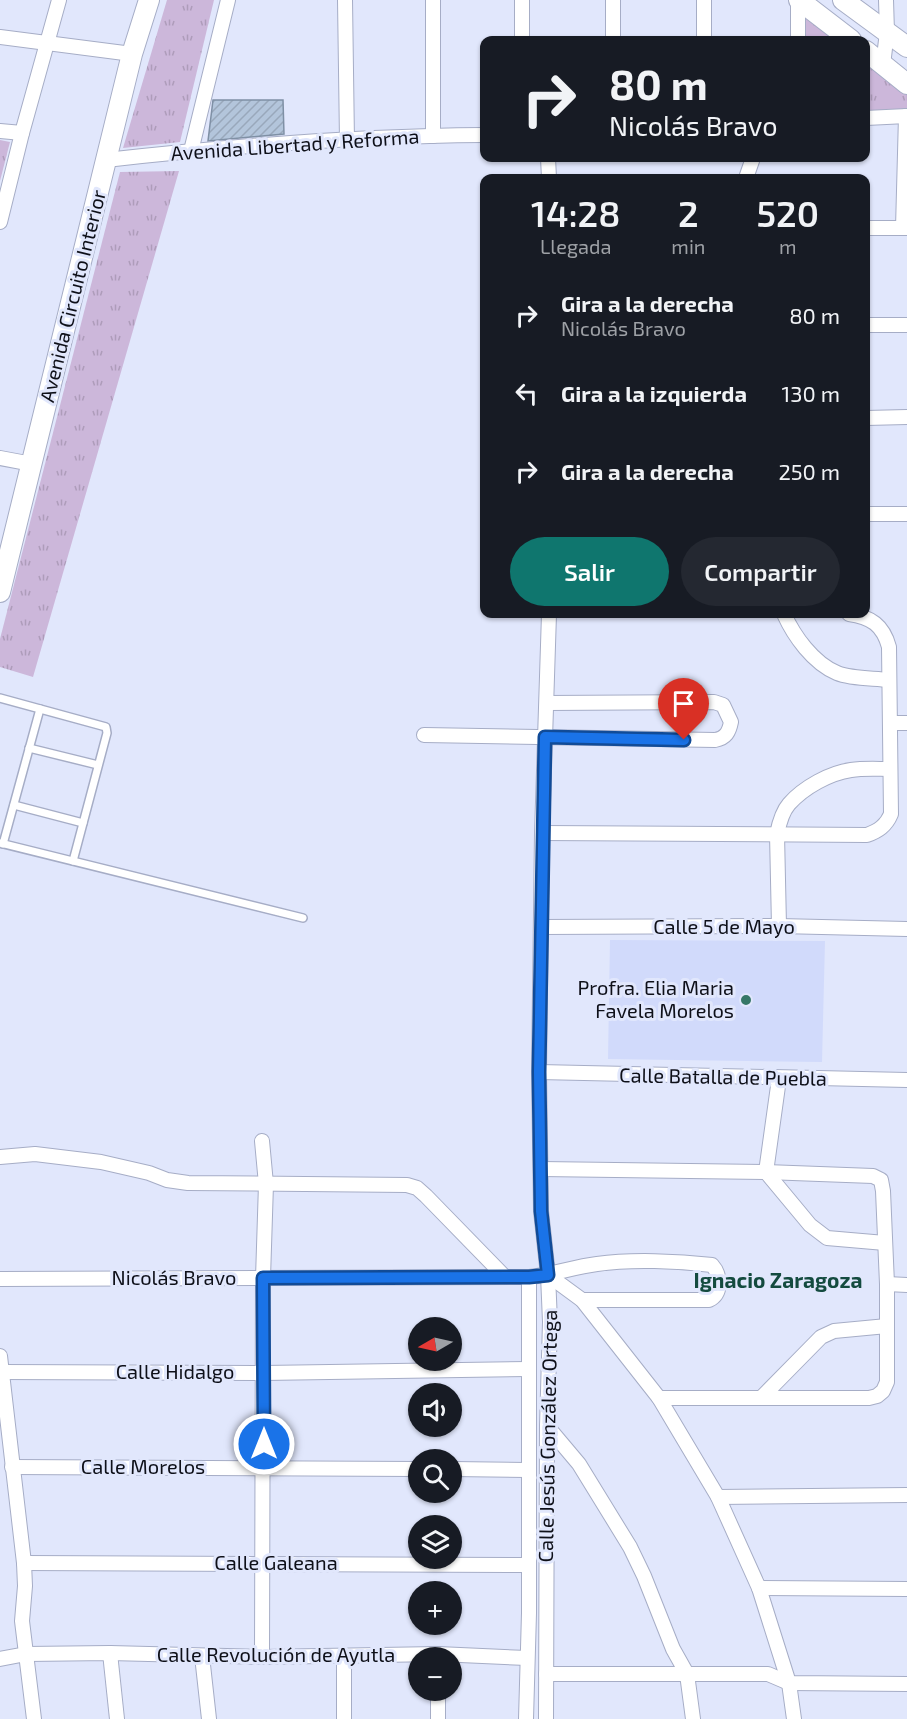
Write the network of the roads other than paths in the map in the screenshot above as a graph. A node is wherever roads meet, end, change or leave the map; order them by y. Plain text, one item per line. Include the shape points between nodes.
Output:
1 (59, 0) edge
2 (148, 0) edge
3 (228, 0) edge
4 (345, 0) edge
5 (433, 0) edge
6 (522, 0) edge
7 (613, 0) edge
8 (704, 0) edge
9 (798, 0) edge
10 (843, 0) edge
11 (886, 0) edge
12 (886, 32) junction
13 (522, 36) edge
14 (613, 36) edge
15 (704, 36) edge
16 (798, 36) edge
17 (846, 36) edge
18 (0, 37) edge
19 (48, 43) junction
20 (907, 47) edge
21 (132, 54) junction
22 (870, 54) edge
23 (883, 65) junction
24 (907, 84) edge
25 (907, 116) edge
26 (870, 118) edge
27 (0, 131) edge
28 (22, 133) junction
29 (480, 135) edge
30 (434, 136) junction
31 (347, 141) junction
32 (191, 151) junction
33 (106, 160) junction
34 (0, 222) edge
35 (870, 228) edge
36 (905, 228) edge
37 (870, 325) edge
38 (907, 325) edge
39 (907, 417) edge
40 (870, 418) edge
41 (0, 459) edge
42 (32, 464) junction
43 (870, 514) edge
44 (907, 514) edge
45 (0, 592) edge
46 (549, 618) edge
47 (786, 618) edge
48 (867, 618) edge
49 (889, 680) junction
50 (0, 698) edge
51 (547, 703) junction
52 (40, 709) junction
53 (890, 723) junction
54 (907, 723) edge
55 (424, 735) dead end
56 (545, 737) junction
57 (29, 748) junction
58 (98, 765) junction
59 (890, 769) junction
60 (14, 805) junction
61 (83, 823) junction
62 (542, 833) junction
63 (777, 834) junction
64 (2, 844) edge
65 (73, 861) junction
66 (303, 918) dead end
67 (541, 927) junction
68 (779, 927) junction
69 (907, 929) edge
70 (539, 1072) junction
71 (779, 1079) junction
72 (907, 1080) edge
73 (262, 1142) dead end
74 (0, 1157) edge
75 (541, 1169) junction
76 (766, 1172) junction
77 (266, 1184) junction
78 (885, 1243) junction
79 (548, 1275) junction
80 (506, 1277) junction
81 (529, 1277) junction
82 (263, 1278) junction
83 (0, 1279) edge
84 (887, 1284) junction
85 (907, 1285) edge
86 (582, 1300) junction
87 (887, 1326) junction
88 (0, 1356) edge
89 (528, 1369) junction
90 (264, 1373) junction
91 (2, 1376) edge
92 (659, 1398) junction
93 (761, 1398) junction
94 (547, 1426) junction
95 (12, 1467) junction
96 (264, 1467) junction
97 (408, 1469) edge
98 (462, 1470) edge
99 (527, 1470) junction
100 (907, 1495) edge
101 (718, 1497) junction
102 (24, 1563) junction
103 (262, 1563) junction
104 (528, 1565) junction
105 (759, 1588) junction
106 (907, 1589) edge
107 (110, 1653) junction
108 (26, 1654) junction
109 (344, 1655) junction
110 (202, 1656) junction
111 (408, 1656) edge
112 (262, 1657) junction
113 (462, 1657) edge
114 (527, 1658) junction
115 (0, 1659) edge
116 (546, 1674) junction
117 (687, 1674) junction
118 (789, 1683) junction
119 (907, 1684) edge
120 (438, 1701) edge
121 (33, 1719) edge
122 (117, 1719) edge
123 (209, 1719) edge
124 (344, 1719) edge
125 (438, 1719) edge
126 (526, 1719) edge
127 (546, 1719) edge
128 (693, 1719) edge
129 (794, 1719) edge

1 - 19 street
2 - 21 main road, Avenida Circuito Interior
3 - 32 street
4 - 31 street
5 - 30 street
6 - 13 street
7 - 14 street
8 - 15 street
9 - 16 street
9 - 17 main road
10 - 12 main road
11 - 12 street
12 - 20 main road
12 - 23 street
18 - 19 street
19 - 21 street
19 - 28 street
21 - 33 main road, Avenida Circuito Interior
22 - 23 main road
23 - 24 main road
25 - 26 street
25 - 36 street
27 - 28 street
28 - 34 street
29 - 30 street, Avenida Libertad y Reforma
30 - 31 street, Avenida Libertad y Reforma
31 - 32 street, Avenida Libertad y Reforma
32 - 33 street, Avenida Libertad y Reforma
33 - 42 main road, Avenida Circuito Interior
35 - 36 street
37 - 38 street
39 - 40 street
41 - 42 street
42 - 45 main road, Avenida Circuito Interior
43 - 44 street
46 - 51 street, Calle Jesús González Ortega
47 - 49 street via 794,633 824,666 839,674
48 - 49 street via 885,634
49 - 53 street
50 - 52 lane
51 - 56 street, Calle Jesús González Ortega
51 - 56 street via 714,702 723,705 731,722 729,732 715,740
52 - 57 lane
52 - 58 lane via 106,727
53 - 54 street
53 - 59 street
55 - 56 street
56 - 62 street, Calle Jesús González Ortega
57 - 58 lane
57 - 60 lane
58 - 61 lane
59 - 63 street via 849,770 828,777 788,804
59 - 63 street via 891,814 886,825 876,831 867,835
60 - 61 lane
60 - 64 lane
61 - 65 lane
62 - 63 street
62 - 67 street, Calle Jesús González Ortega
63 - 68 street
64 - 65 lane
65 - 66 lane
67 - 68 street, Calle 5 de Mayo
67 - 70 street, Calle Jesús González Ortega
68 - 69 street, Calle 5 de Mayo
70 - 71 street, Calle Batalla de Puebla
70 - 75 street, Calle Jesús González Ortega
71 - 72 street, Calle Batalla de Puebla
71 - 76 street
73 - 77 street
74 - 77 street via 35,1154 101,1162 188,1183
75 - 76 street
75 - 79 street, Calle Jesús González Ortega
76 - 78 street via 810,1225 827,1238
76 - 78 street via 873,1176 881,1180
77 - 80 street via 395,1183 417,1188
77 - 82 street
78 - 84 street
79 - 81 street, Nicolás Bravo
79 - 86 street
79 - 86 street, Nicolás Bravo via 579,1266 625,1262 710,1265 716,1269 719,1290 709,1300
79 - 94 street, Calle Jesús González Ortega
80 - 81 street, Nicolás Bravo
80 - 82 street, Nicolás Bravo
81 - 89 street, Calle Jesús González Ortega
82 - 83 street, Nicolás Bravo
82 - 90 street
84 - 85 street
84 - 87 street
86 - 92 street
87 - 93 street via 821,1337
87 - 93 street via 886,1382 877,1396
88 - 91 street
89 - 90 street, Calle Hidalgo
89 - 99 street, Calle Jesús González Ortega
90 - 91 street, Calle Hidalgo
90 - 96 street
91 - 95 street
92 - 93 street
92 - 101 street
94 - 116 street, Calle Jesús González Ortega
94 - 117 street via 579,1464 630,1547
95 - 96 street, Calle Morelos
95 - 102 street
96 - 97 street, Calle Morelos
96 - 103 street
98 - 99 street
99 - 104 street, Calle Jesús González Ortega
100 - 101 street
101 - 105 street
102 - 103 street, Calle Galeana
102 - 108 street via 22,1621
103 - 104 street, Calle Galeana
103 - 112 street
104 - 114 street, Calle Jesús González Ortega
105 - 106 street
105 - 118 street
107 - 108 street, Calle Revolución de Ayutla
107 - 110 street, Calle Revolución de Ayutla
107 - 122 street
108 - 115 street, Calle Revolución de Ayutla
108 - 121 street
109 - 111 street, Calle Revolución de Ayutla
109 - 112 street, Calle Revolución de Ayutla
109 - 124 street
110 - 112 street, Calle Revolución de Ayutla
110 - 123 street
113 - 114 street, Calle Revolución de Ayutla
114 - 126 street, Calle Jesús González Ortega
116 - 117 street
116 - 127 street, Calle Jesús González Ortega
117 - 118 street via 768,1674
117 - 128 street
118 - 119 street
118 - 129 street
120 - 125 street

